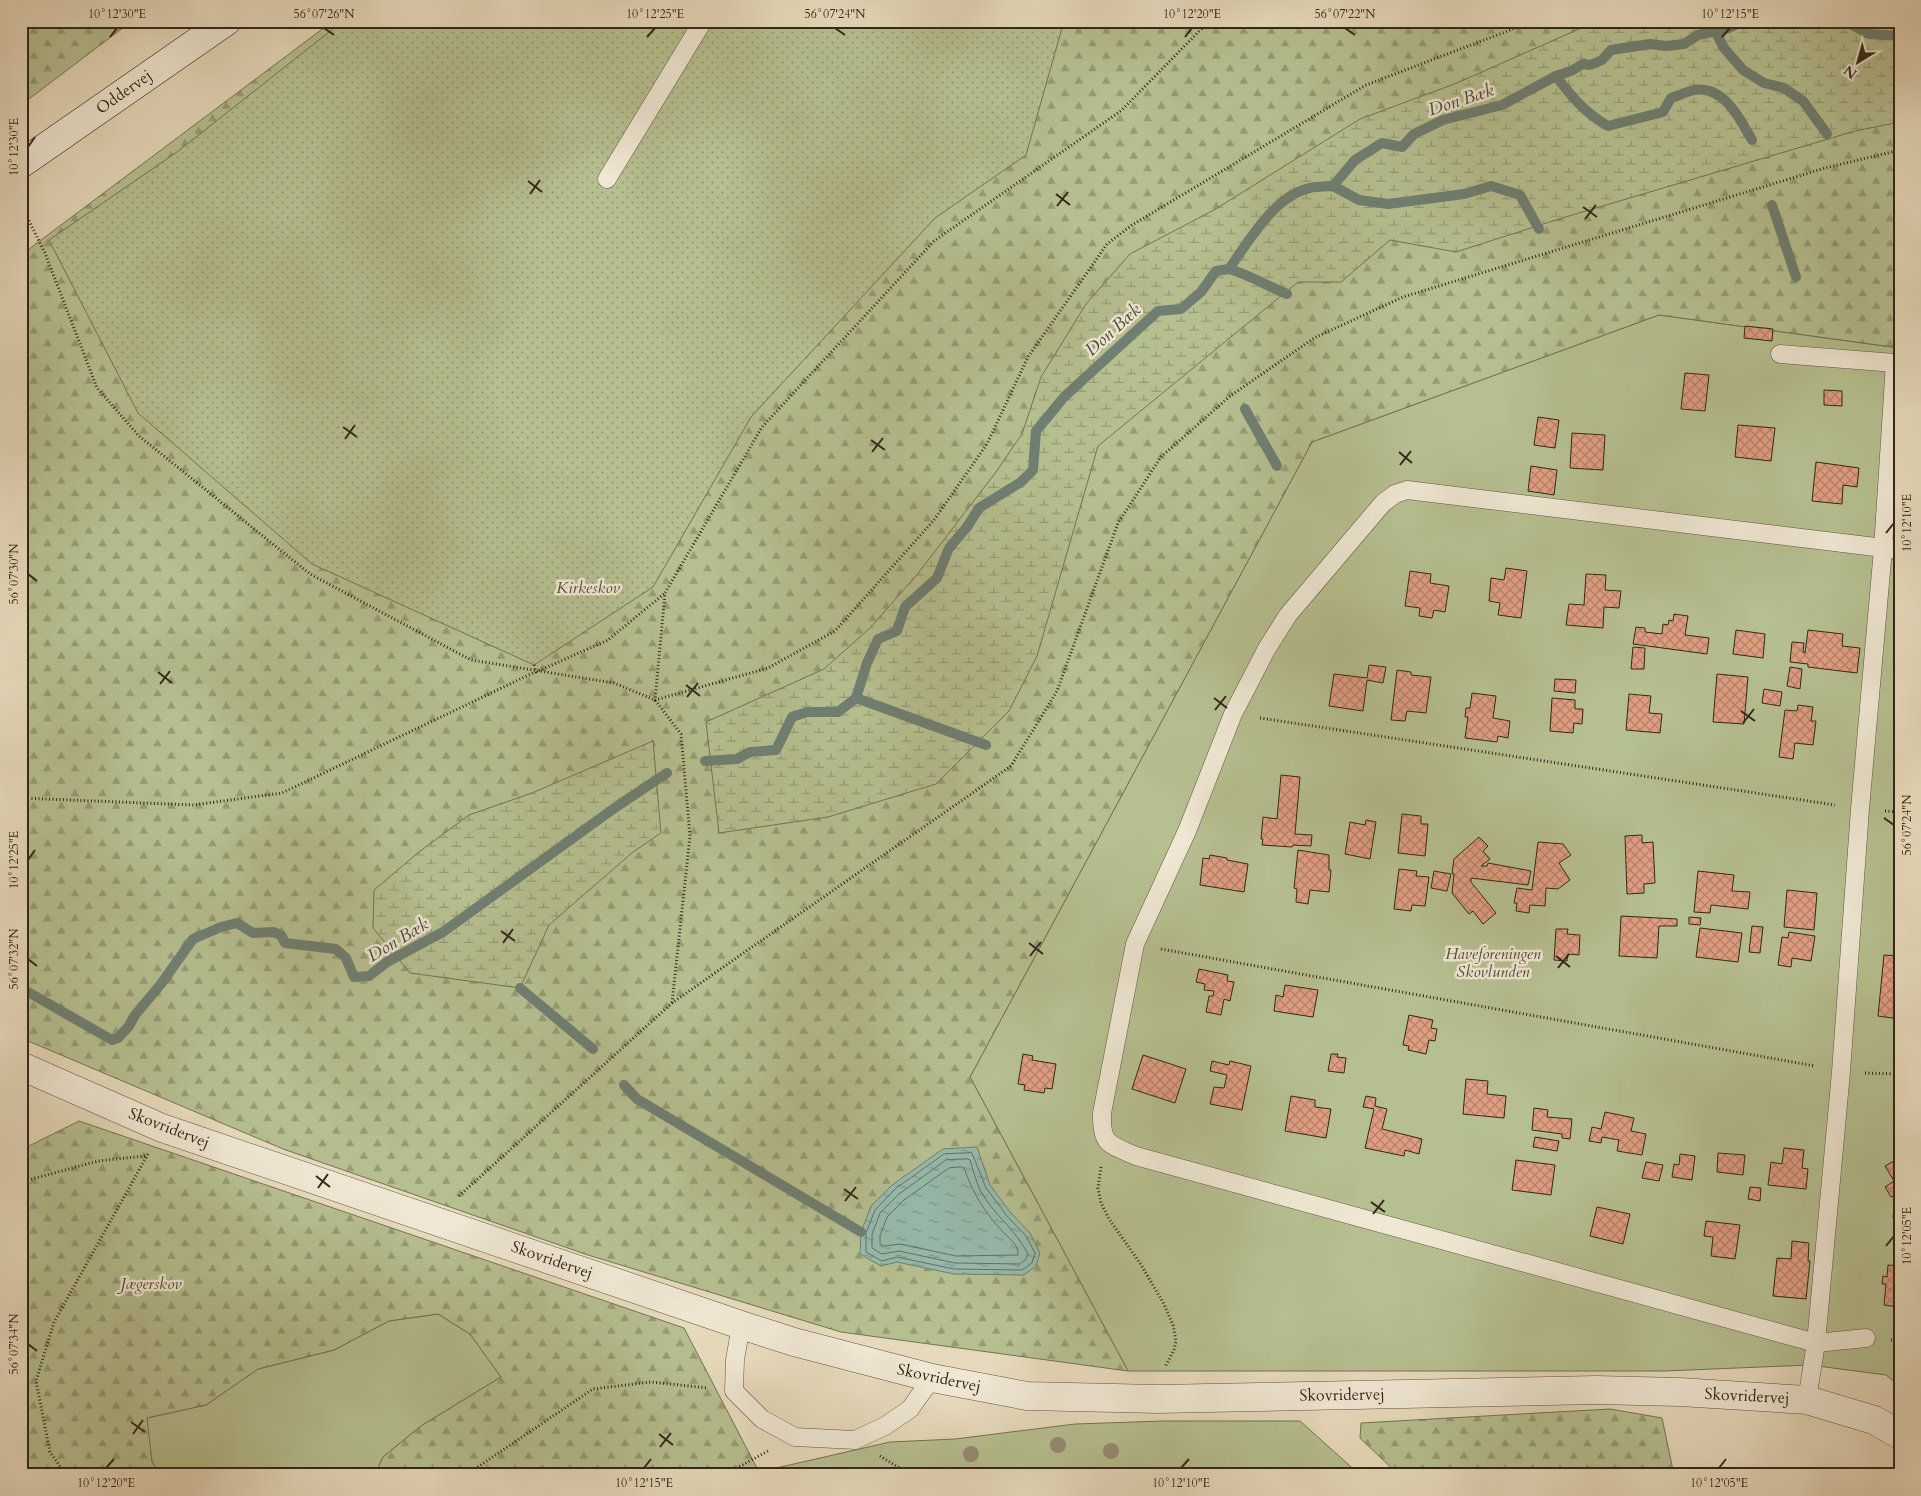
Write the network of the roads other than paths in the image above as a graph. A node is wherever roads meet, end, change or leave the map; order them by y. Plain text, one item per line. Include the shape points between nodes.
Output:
1 (226, 21) edge
2 (703, 21) edge
3 (21, 164) edge
4 (607, 178) dead end
5 (1780, 354) dead end
6 (1897, 361) edge
7 (1891, 549) edge
8 (21, 1066) edge
9 (741, 1325) junction
10 (1866, 1338) dead end
11 (1816, 1343) junction
12 (932, 1378) junction
13 (1807, 1400) junction
14 (1900, 1435) edge

1 - 3 street, Oddervej
2 - 4 lane
5 - 6 lane
6 - 7 lane
7 - 11 lane via 1861,800 1841,1072
7 - 11 lane via 1407,490 1395,494 1383,503 1288,615 1233,714 1187,831 1135,944 1102,1113 1102,1132 1111,1145 1136,1156
8 - 9 street, Skovridervej via 162,1128
9 - 12 street, Skovridervej
9 - 12 lane via 734,1360 734,1391 762,1418 795,1437 856,1440 910,1409
10 - 11 lane
11 - 13 lane
12 - 13 street, Skovridervej via 1027,1396 1158,1399 1596,1390
13 - 14 street, Skovridervej via 1874,1420

